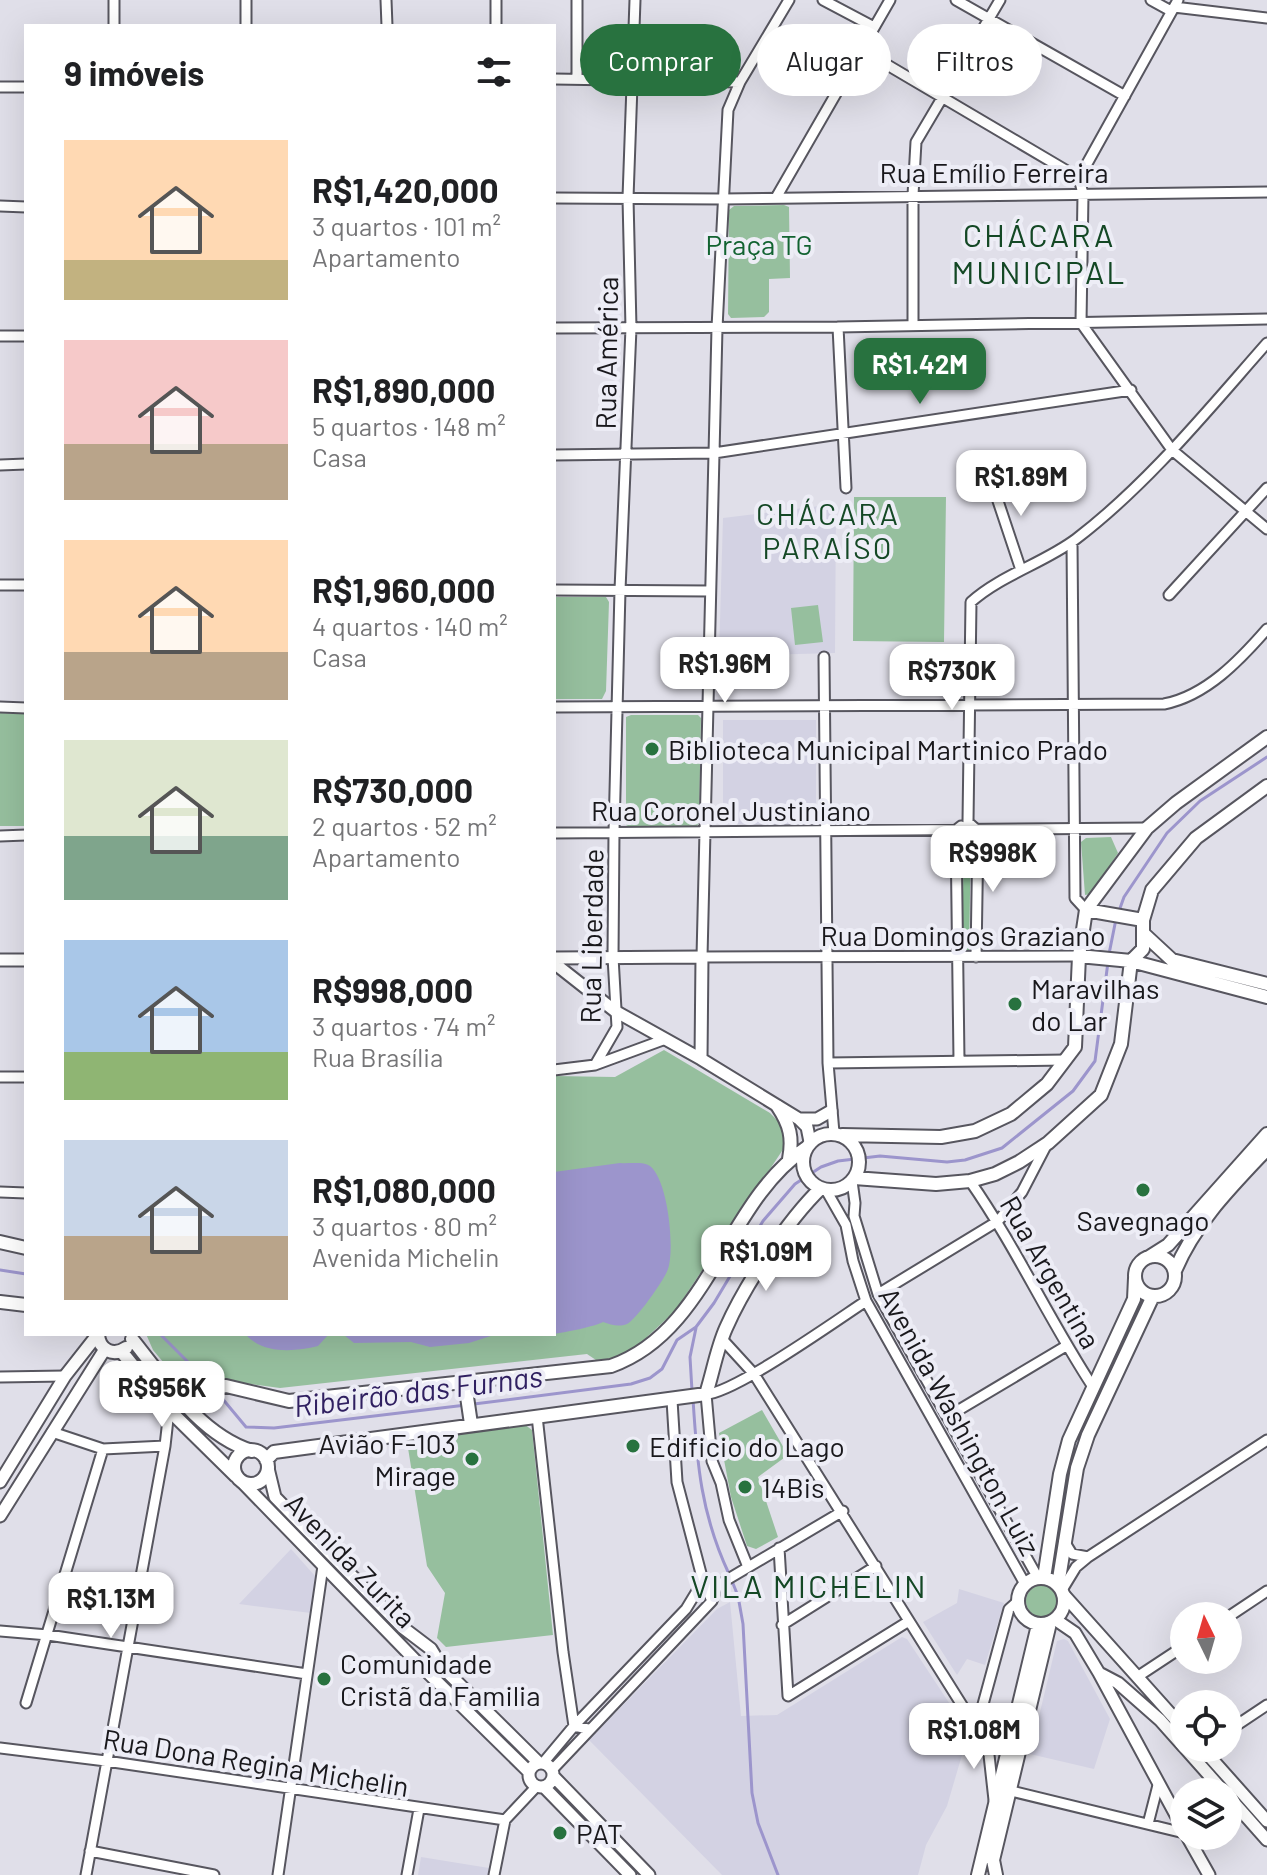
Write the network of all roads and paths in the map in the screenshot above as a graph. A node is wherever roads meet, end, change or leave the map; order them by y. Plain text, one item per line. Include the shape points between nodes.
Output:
1 (114, 0) edge
2 (246, 0) edge
3 (386, 0) edge
4 (496, 0) edge
5 (577, 0) edge
6 (635, 0) edge
7 (789, 0) edge
8 (823, 0) edge
9 (890, 0) edge
10 (956, 0) edge
11 (1000, 0) edge
12 (1151, 0) edge
13 (1174, 6) edge
14 (1267, 18) edge
15 (989, 19) junction
16 (114, 24) edge
17 (246, 24) edge
18 (387, 24) edge
19 (496, 24) edge
20 (634, 24) edge
21 (868, 24) edge
22 (876, 24) edge
23 (891, 67) edge
24 (556, 79) edge
25 (577, 79) joint
26 (741, 80) edge
27 (0, 87) edge
28 (24, 87) edge
29 (631, 96) edge
30 (734, 96) edge
31 (835, 96) edge
32 (1125, 96) junction
33 (942, 98) junction
34 (1079, 178) junction
35 (1267, 192) edge
36 (1083, 194) junction
37 (913, 195) junction
38 (777, 196) junction
39 (556, 198) edge
40 (628, 198) junction
41 (722, 199) junction
42 (0, 206) edge
43 (24, 207) edge
44 (1267, 319) edge
45 (1081, 323) junction
46 (913, 325) junction
47 (838, 327) junction
48 (556, 328) edge
49 (631, 328) junction
50 (717, 328) junction
51 (0, 336) edge
52 (24, 336) edge
53 (1267, 343) edge
54 (1131, 390) junction
55 (843, 434) junction
56 (1172, 450) junction
57 (714, 453) junction
58 (556, 455) edge
59 (626, 456) junction
60 (24, 464) edge
61 (0, 465) edge
62 (990, 477) dead end
63 (846, 488) dead end
64 (1267, 488) edge
65 (1245, 511) junction
66 (1267, 529) edge
67 (1072, 542) junction
68 (1021, 570) junction
69 (0, 585) edge
70 (24, 585) edge
71 (556, 590) edge
72 (620, 590) junction
73 (710, 591) junction
74 (1169, 595) dead end
75 (1267, 629) edge
76 (824, 657) dead end
77 (969, 704) junction
78 (1072, 705) junction
79 (0, 707) edge
80 (556, 707) edge
81 (616, 707) junction
82 (708, 707) junction
83 (825, 707) junction
84 (24, 708) edge
85 (1267, 737) edge
86 (1267, 786) edge
87 (968, 822) junction
88 (1147, 828) junction
89 (956, 830) junction
90 (1073, 830) junction
91 (978, 831) junction
92 (614, 832) junction
93 (826, 832) junction
94 (556, 833) edge
95 (705, 833) junction
96 (24, 835) edge
97 (0, 836) edge
98 (1086, 910) junction
99 (1143, 920) junction
100 (1145, 935) junction
101 (1079, 956) junction
102 (613, 957) junction
103 (702, 957) junction
104 (957, 957) junction
105 (976, 957) junction
106 (826, 958) junction
107 (0, 960) edge
108 (24, 960) edge
109 (556, 961) edge
110 (1131, 961) junction
111 (556, 963) edge
112 (1267, 984) edge
113 (1267, 997) edge
114 (615, 1011) junction
115 (663, 1040) junction
116 (701, 1059) junction
117 (959, 1060) junction
118 (1066, 1060) junction
119 (828, 1063) junction
120 (595, 1065) junction
121 (556, 1070) edge
122 (0, 1077) edge
123 (24, 1077) edge
124 (778, 1107) junction
125 (831, 1111) junction
126 (799, 1119) junction
127 (838, 1134) junction
128 (1267, 1134) edge
129 (1048, 1143) junction
130 (808, 1145) junction
131 (1267, 1149) edge
132 (789, 1159) junction
133 (855, 1176) junction
134 (970, 1181) junction
135 (820, 1187) junction
136 (0, 1192) edge
137 (24, 1193) edge
138 (998, 1221) junction
139 (0, 1242) edge
140 (24, 1248) edge
141 (1149, 1257) junction
142 (1175, 1271) junction
143 (1135, 1278) junction
144 (878, 1294) junction
145 (1153, 1296) junction
146 (866, 1301) junction
147 (0, 1302) edge
148 (24, 1305) edge
149 (96, 1336) edge
150 (99, 1336) edge
151 (132, 1336) edge
152 (722, 1339) junction
153 (1066, 1346) junction
154 (105, 1349) junction
155 (121, 1351) junction
156 (754, 1374) junction
157 (65, 1376) junction
158 (0, 1377) edge
159 (87, 1378) junction
160 (1093, 1387) junction
161 (466, 1389) junction
162 (706, 1394) junction
163 (181, 1399) junction
164 (672, 1400) junction
165 (169, 1410) junction
166 (537, 1416) junction
167 (947, 1417) junction
168 (471, 1420) junction
169 (52, 1432) junction
170 (1267, 1440) edge
171 (165, 1446) junction
172 (103, 1449) junction
173 (252, 1451) junction
174 (269, 1460) junction
175 (239, 1479) junction
176 (0, 1482) edge
177 (843, 1511) junction
178 (0, 1516) edge
179 (1063, 1540) junction
180 (779, 1548) junction
181 (1088, 1557) junction
182 (323, 1566) junction
183 (876, 1566) junction
184 (748, 1567) junction
185 (1041, 1578) junction
186 (703, 1581) junction
187 (1025, 1584) junction
188 (718, 1585) junction
189 (1061, 1590) junction
190 (1267, 1591) edge
191 (712, 1601) junction
192 (1018, 1601) junction
193 (1242, 1608) edge
194 (909, 1621) junction
195 (1048, 1622) junction
196 (782, 1625) junction
197 (0, 1631) edge
198 (48, 1635) junction
199 (127, 1648) junction
200 (431, 1649) junction
201 (1170, 1655) edge
202 (416, 1661) junction
203 (1128, 1668) junction
204 (307, 1674) junction
205 (1109, 1677) junction
206 (1137, 1677) junction
207 (26, 1703) dead end
208 (1267, 1705) edge
209 (1170, 1714) edge
210 (1242, 1722) edge
211 (574, 1726) junction
212 (588, 1729) junction
213 (976, 1730) junction
214 (1170, 1732) edge
215 (0, 1748) edge
216 (106, 1761) junction
217 (1197, 1762) edge
218 (1215, 1762) edge
219 (547, 1768) junction
220 (529, 1772) junction
221 (1211, 1778) edge
222 (1158, 1785) junction
223 (540, 1787) junction
224 (291, 1788) junction
225 (1011, 1791) junction
226 (994, 1806) junction
227 (1170, 1806) edge
228 (419, 1809) junction
229 (1242, 1812) edge
230 (1266, 1819) edge
231 (505, 1820) junction
232 (1148, 1824) junction
233 (1170, 1829) edge
234 (1267, 1840) edge
235 (1195, 1850) edge
236 (90, 1851) junction
237 (495, 1874) edge
238 (86, 1875) edge
239 (214, 1875) edge
240 (278, 1875) edge
241 (407, 1875) edge
242 (630, 1875) edge
243 (649, 1875) edge
244 (978, 1875) edge
245 (996, 1875) edge
246 (1209, 1875) edge

1 - 16 street
2 - 17 street
3 - 18 street
4 - 19 street
5 - 25 street
6 - 20 street, Rua América
7 - 26 street
8 - 21 street
9 - 22 street
10 - 15 street
11 - 15 street
12 - 13 street
13 - 14 street
13 - 32 street
15 - 32 street
15 - 33 street
23 - 33 street
24 - 25 street
27 - 28 street
29 - 40 street, Rua América
30 - 41 street via 728,110
31 - 38 street
32 - 34 street
33 - 34 street
33 - 37 street via 916,142
34 - 36 street
35 - 36 street, Rua Emílio Ferreira
36 - 37 street, Rua Emílio Ferreira
36 - 45 street
37 - 38 street, Rua Emílio Ferreira
37 - 46 street
38 - 41 street, Rua Emílio Ferreira
39 - 40 street, Rua Emílio Ferreira
40 - 41 street, Rua Emílio Ferreira
40 - 49 street, Rua América
41 - 50 street
42 - 43 street
44 - 45 street
45 - 46 street
45 - 54 street
46 - 47 street
47 - 50 street
47 - 55 street
48 - 49 street
49 - 50 street
49 - 59 street, Rua América
50 - 57 street
51 - 52 street
53 - 56 street
54 - 55 street
54 - 56 street
55 - 57 street
55 - 63 street
56 - 65 street
56 - 67 street
57 - 59 street
57 - 73 street
58 - 59 street
59 - 72 street, Rua América
60 - 61 street
62 - 68 street
64 - 65 street
65 - 66 street
65 - 74 street
67 - 68 street
67 - 78 street
68 - 77 street via 971,602
69 - 70 street
71 - 72 street
72 - 73 street
72 - 81 street, Rua América
73 - 82 street
75 - 78 street via 1222,675 1175,702
76 - 83 street
77 - 78 street
77 - 83 street
77 - 87 street
78 - 90 street
79 - 84 street
80 - 81 street
81 - 82 street
81 - 92 street, Rua Liberdade
82 - 83 street
82 - 95 street
83 - 93 street
85 - 88 main road
86 - 99 main road via 1196,838 1152,890
87 - 89 street
87 - 91 street
88 - 90 street, Rua Coronel Justiniano
88 - 98 main road
89 - 91 street, Rua Coronel Justiniano
89 - 93 street, Rua Coronel Justiniano
89 - 104 street
90 - 91 street, Rua Coronel Justiniano
90 - 98 street via 1075,898
91 - 105 street
92 - 94 street, Rua Coronel Justiniano
92 - 95 street, Rua Coronel Justiniano
92 - 102 street, Rua Liberdade
93 - 95 street, Rua Coronel Justiniano
93 - 106 street
95 - 103 street
96 - 97 street
98 - 99 main road, Rua Domingos Graziano
98 - 101 main road
99 - 100 main road
100 - 110 main road via 1143,949
100 - 112 main road, Rua Domingos Graziano via 1172,960
101 - 105 street, Rua Domingos Graziano
101 - 110 main road, Rua Domingos Graziano
101 - 118 main road via 1075,1047
102 - 103 street
102 - 109 street
102 - 114 street, Rua Liberdade
103 - 106 street, Rua Domingos Graziano
103 - 116 street
104 - 105 street, Rua Domingos Graziano
104 - 106 street, Rua Domingos Graziano
104 - 117 street
106 - 119 street
107 - 108 street
110 - 113 main road, Rua Domingos Graziano
110 - 129 main road via 1121,1044 1107,1083 1101,1095
111 - 114 street
114 - 115 street
114 - 120 street, Rua Liberdade via 617,1027
115 - 116 street
115 - 120 street
116 - 124 street
117 - 118 street
117 - 119 street
118 - 127 main road via 1011,1114 975,1131 941,1137
119 - 125 street
120 - 121 street
122 - 123 street
124 - 126 street
124 - 132 main road via 792,1134
125 - 126 street via 817,1119
125 - 127 street
126 - 130 street via 807,1127
127 - 130 main road via 819,1136
127 - 133 main road via 858,1153
128 - 141 main road via 1168,1245
129 - 134 main road via 1007,1168
129 - 138 street via 1022,1192
130 - 132 main road
130 - 135 main road via 803,1167
131 - 142 main road via 1184,1247
132 - 161 main road via 689,1304 647,1350 611,1366
133 - 134 main road via 936,1184
133 - 135 main road via 836,1190
133 - 144 street, Avenida Washington Luiz via 854,1216
134 - 138 street, Rua Argentina
135 - 146 street, Avenida Washington Luiz via 846,1225
135 - 152 main road via 738,1301
136 - 137 street
138 - 144 street
138 - 153 street, Rua Argentina
139 - 140 main road
141 - 142 main road via 1168,1260
141 - 143 main road
142 - 145 main road via 1170,1289
143 - 145 main road via 1141,1290
143 - 160 main road via 1134,1299
144 - 167 street, Avenida Washington Luiz
145 - 179 main road via 1088,1435
146 - 156 street
146 - 187 street, Avenida Washington Luiz
147 - 148 main road
149 - 157 street
150 - 154 main road
151 - 155 main road
151 - 163 main road
152 - 156 street
152 - 162 main road
153 - 160 street, Rua Argentina
153 - 167 street
154 - 155 main road
154 - 159 street
155 - 165 main road
156 - 162 street
156 - 177 street
157 - 158 street
157 - 159 street
157 - 176 street
159 - 169 street
160 - 185 main road via 1069,1440
161 - 163 main road via 289,1401 226,1386
161 - 168 main road
162 - 164 main road
162 - 184 street via 712,1461
163 - 173 main road via 226,1441
164 - 166 main road
164 - 186 street via 677,1482
165 - 171 street
165 - 175 main road
166 - 168 main road
166 - 211 street
167 - 185 street, Avenida Washington Luiz
168 - 174 main road
169 - 172 street
169 - 178 street
170 - 181 street
171 - 172 street
171 - 199 street
172 - 198 street
173 - 174 main road
173 - 175 main road via 235,1461
174 - 175 main road via 259,1482
174 - 200 street, Avenida Zurita via 275,1497 402,1627
175 - 182 street, Avenida Zurita
177 - 180 street
177 - 183 street
179 - 181 street via 1072,1554
179 - 189 main road
180 - 184 street
180 - 196 street
181 - 189 street
182 - 202 street, Avenida Zurita
182 - 204 street
183 - 194 street
183 - 196 street
184 - 188 street
185 - 187 main road
185 - 189 main road
186 - 188 street
186 - 191 street
186 - 211 street via 686,1609
187 - 192 main road
188 - 191 street
189 - 195 main road via 1064,1608
189 - 203 street
190 - 193 street
191 - 212 street
192 - 195 main road via 1021,1614
192 - 213 street via 1009,1609
194 - 196 street via 788,1696
194 - 213 street
195 - 205 street via 1075,1633
195 - 225 main road
195 - 226 main road
197 - 198 street
198 - 199 street
198 - 207 street
199 - 204 street
199 - 216 street
200 - 202 street
200 - 219 street, Avenida Zurita via 442,1667
201 - 206 street
202 - 220 street, Avenida Zurita
203 - 205 street
203 - 206 street
204 - 224 street
205 - 206 street
205 - 214 street
205 - 222 street
206 - 209 street
208 - 210 street
211 - 212 street
211 - 219 street
212 - 219 street
213 - 226 street via 989,1755
215 - 216 street, Rua Dona Regina Michelin
216 - 224 street, Rua Dona Regina Michelin
216 - 236 street
217 - 221 street
218 - 230 street
219 - 220 street via 532,1766
219 - 223 street via 550,1784
219 - 243 street, Avenida Zurita
220 - 223 street via 530,1782
222 - 227 street
222 - 232 street
223 - 231 street
223 - 242 street
224 - 228 street, Rua Dona Regina Michelin
224 - 240 street
225 - 232 street
225 - 245 main road via 993,1860
226 - 244 main road
228 - 231 street, Rua Dona Regina Michelin
228 - 241 street
229 - 234 street
231 - 237 street
232 - 233 street
235 - 246 street
236 - 238 street
236 - 239 street

